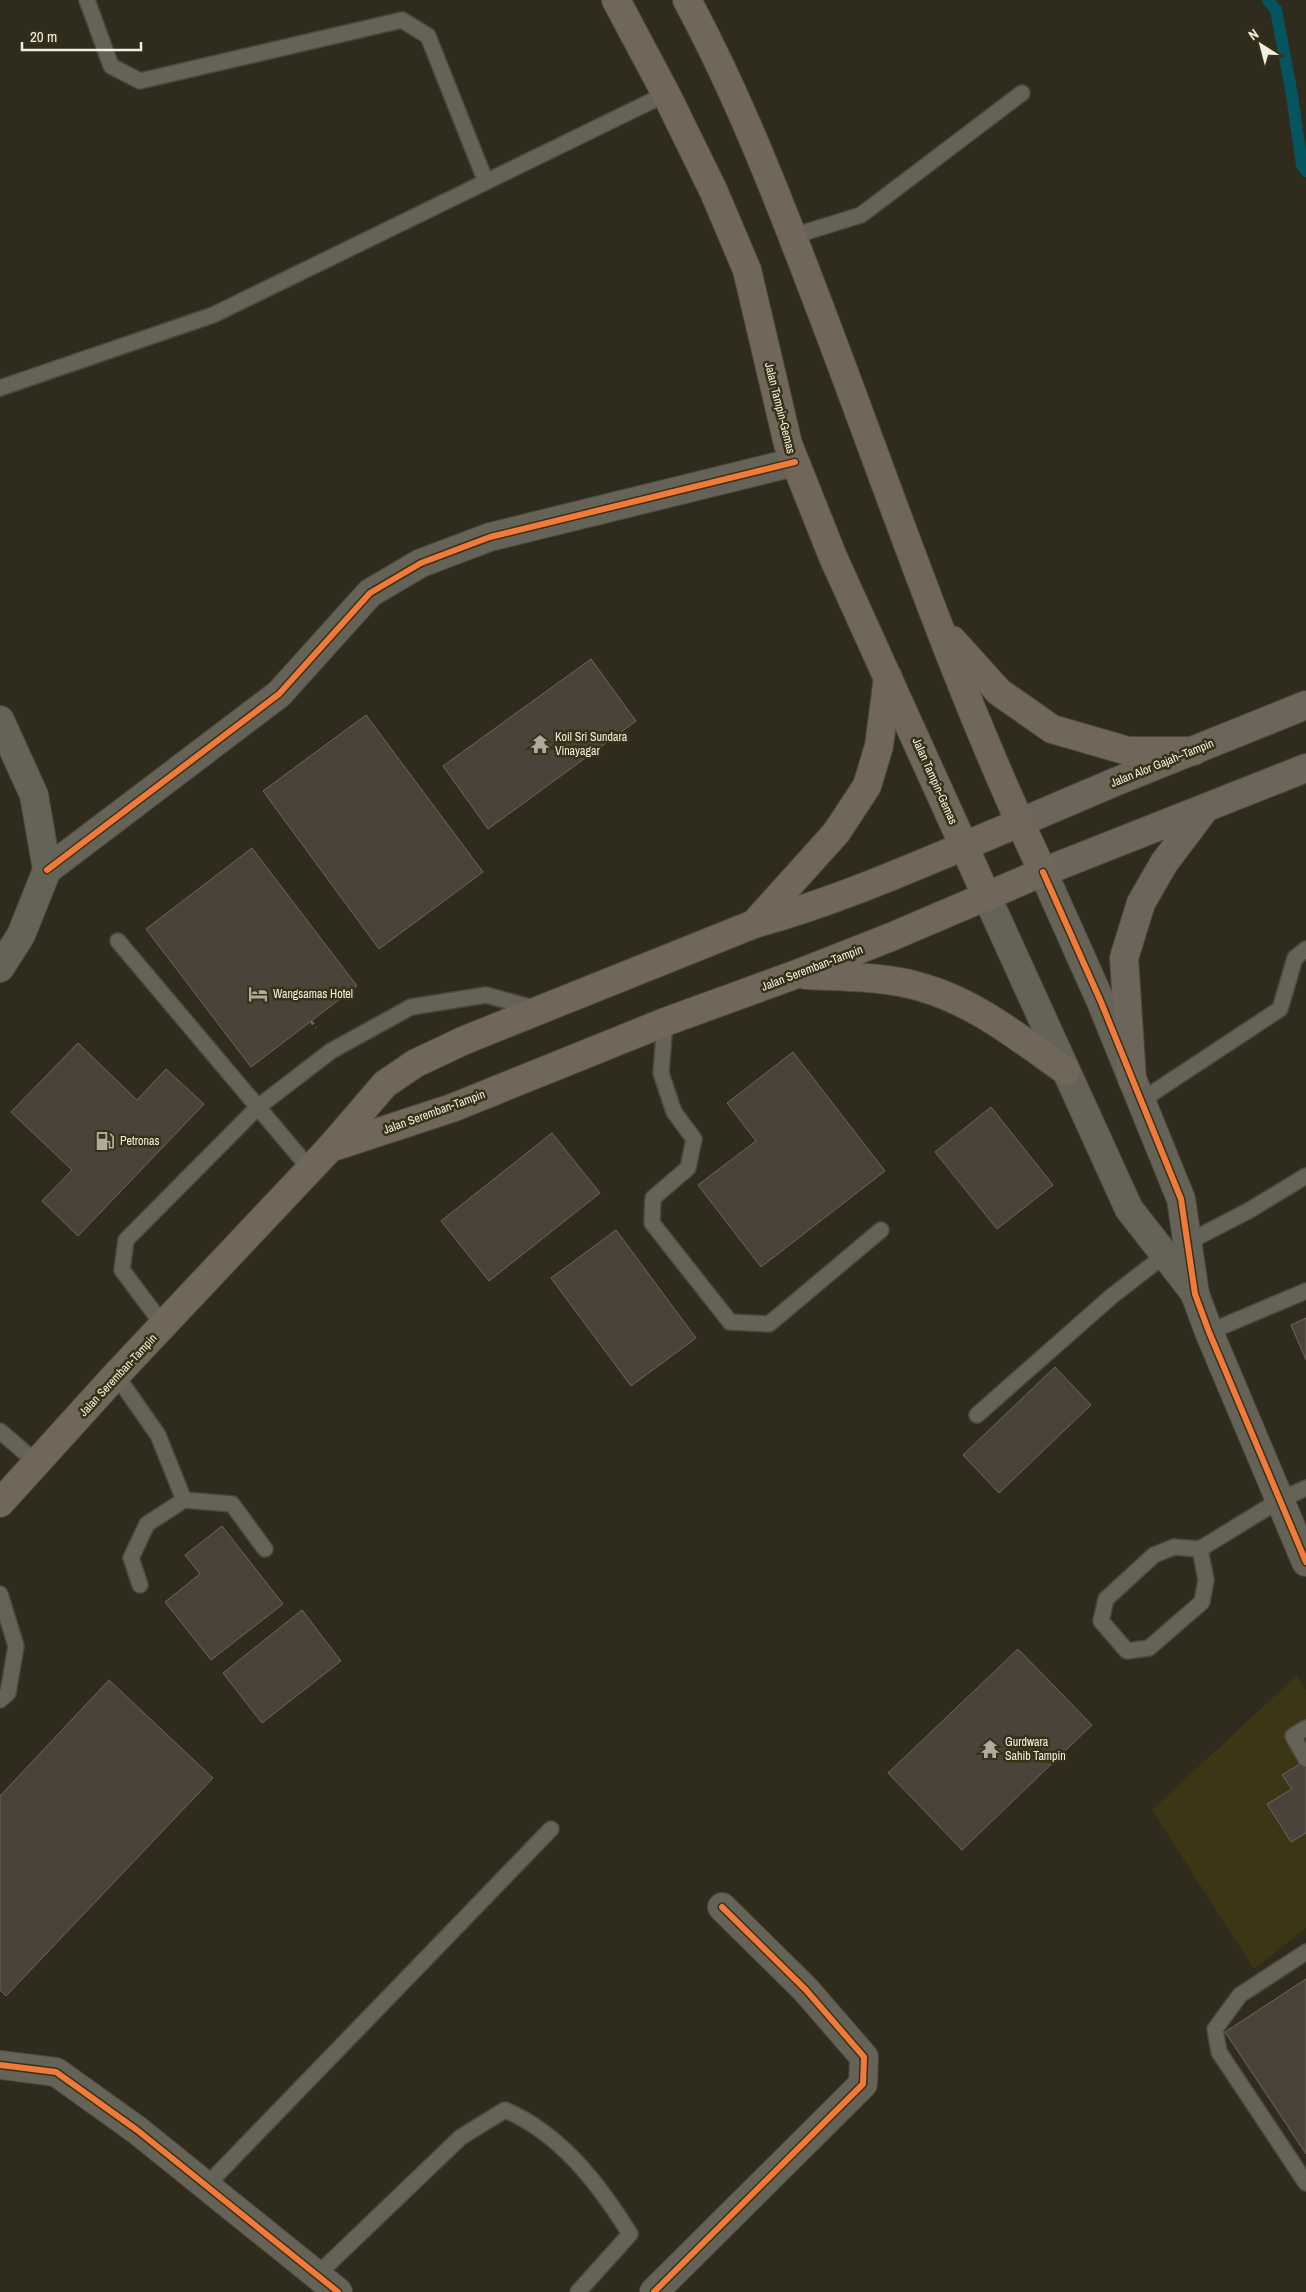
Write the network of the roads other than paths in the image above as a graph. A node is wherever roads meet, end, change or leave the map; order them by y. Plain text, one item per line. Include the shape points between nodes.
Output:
1 (87, 0) edge
2 (616, 0) edge
3 (687, 0) edge
4 (1022, 93) dead end
5 (666, 94) junction
6 (486, 182) junction
7 (793, 236) junction
8 (0, 388) edge
9 (795, 462) junction
10 (941, 628) junction
11 (888, 677) junction
12 (1306, 704) edge
13 (0, 720) edge
14 (1194, 750) junction
15 (1305, 770) edge
16 (1204, 810) junction
17 (1020, 823) junction
18 (963, 846) junction
19 (47, 870) junction
20 (1043, 872) junction
21 (987, 897) junction
22 (754, 924) junction
23 (118, 941) dead end
24 (1306, 949) edge
25 (0, 968) edge
26 (796, 974) junction
27 (537, 1009) junction
28 (665, 1022) junction
29 (1066, 1071) junction
30 (1137, 1089) junction
31 (258, 1107) junction
32 (330, 1148) junction
33 (310, 1169) junction
34 (1306, 1176) edge
35 (881, 1230) dead end
36 (1176, 1249) junction
37 (1306, 1291) edge
38 (164, 1326) junction
39 (1209, 1332) junction
40 (116, 1375) junction
41 (977, 1415) dead end
42 (0, 1430) edge
43 (37, 1463) junction
44 (1306, 1488) edge
45 (184, 1500) junction
46 (1280, 1500) junction
47 (0, 1503) edge
48 (265, 1549) dead end
49 (1200, 1549) junction
50 (1306, 1562) edge
51 (140, 1585) dead end
52 (0, 1594) edge
53 (0, 1700) edge
54 (1306, 1728) edge
55 (1306, 1759) edge
56 (551, 1829) dead end
57 (722, 1907) dead end
58 (1306, 1952) edge
59 (0, 2064) edge
60 (1306, 2183) edge
61 (206, 2186) junction
62 (317, 2275) junction
63 (338, 2292) edge
64 (578, 2292) edge
65 (654, 2292) edge

1 - 6 lane via 111,66 140,81 402,20 428,36
2 - 5 highway, Jalan Tampin-Gemas
3 - 7 highway via 715,51
4 - 7 lane via 861,215
5 - 6 lane
5 - 9 highway, Jalan Tampin-Gemas via 714,192 747,270
6 - 8 lane via 213,315
7 - 10 highway
9 - 11 highway, Jalan Tampin-Gemas via 833,557
9 - 19 street via 490,537 421,563 370,593 279,694
10 - 14 highway via 999,692 1052,729 1128,751
10 - 17 highway
11 - 18 highway, Jalan Tampin-Gemas
11 - 22 highway via 879,746 867,786 836,833
12 - 14 main road, Jalan Alor Gajah–Tampin
13 - 19 street via 34,796
14 - 17 main road, Jalan Alor Gajah–Tampin
15 - 16 main road
16 - 20 main road
16 - 30 main road via 1164,863 1141,903 1124,958
17 - 18 highway
17 - 20 highway
18 - 21 highway, Jalan Tampin-Gemas
18 - 22 highway via 799,911
19 - 25 street via 21,934
20 - 21 highway, Jalan Seremban-Tampin
20 - 30 street
21 - 26 highway, Jalan Seremban-Tampin
21 - 29 street
22 - 27 highway
23 - 31 lane
24 - 30 lane via 1295,958 1280,1009
26 - 28 highway, Jalan Seremban-Tampin
26 - 29 highway via 876,978 924,988 968,1007
27 - 31 lane via 486,995 411,1006 331,1051
27 - 32 highway via 465,1040 385,1084
28 - 32 highway, Jalan Seremban-Tampin via 452,1108
28 - 35 lane via 662,1073 674,1112 694,1139 688,1168 653,1198 652,1223 730,1322 769,1324
29 - 36 street via 1129,1209
30 - 36 street via 1181,1199
31 - 33 lane
31 - 38 lane via 126,1240 122,1270
32 - 33 highway, Jalan Seremban-Tampin
33 - 38 highway, Jalan Seremban-Tampin
34 - 36 lane
36 - 39 street
36 - 41 lane via 1112,1296
37 - 39 lane
38 - 40 highway, Jalan Seremban-Tampin
39 - 46 street
40 - 43 highway, Jalan Seremban-Tampin
40 - 45 lane via 158,1435
42 - 43 lane
43 - 47 highway, Jalan Seremban-Tampin
44 - 46 lane
45 - 48 lane via 232,1504
45 - 51 lane via 147,1524 132,1558
46 - 49 lane
46 - 50 street
49 - 49 lane via 1206,1580 1202,1602 1149,1648 1127,1651 1102,1622 1106,1599 1154,1555 1174,1547
52 - 53 lane via 16,1646 8,1693
54 - 55 lane via 1293,1736
56 - 61 lane
57 - 65 street via 806,1990 864,2057 863,2084
58 - 60 lane via 1240,1995 1215,2029 1219,2052
59 - 61 street via 56,2072 138,2130
61 - 62 street
62 - 63 street
62 - 64 lane via 461,2137 505,2110 525,2118 565,2149 611,2204 630,2234

